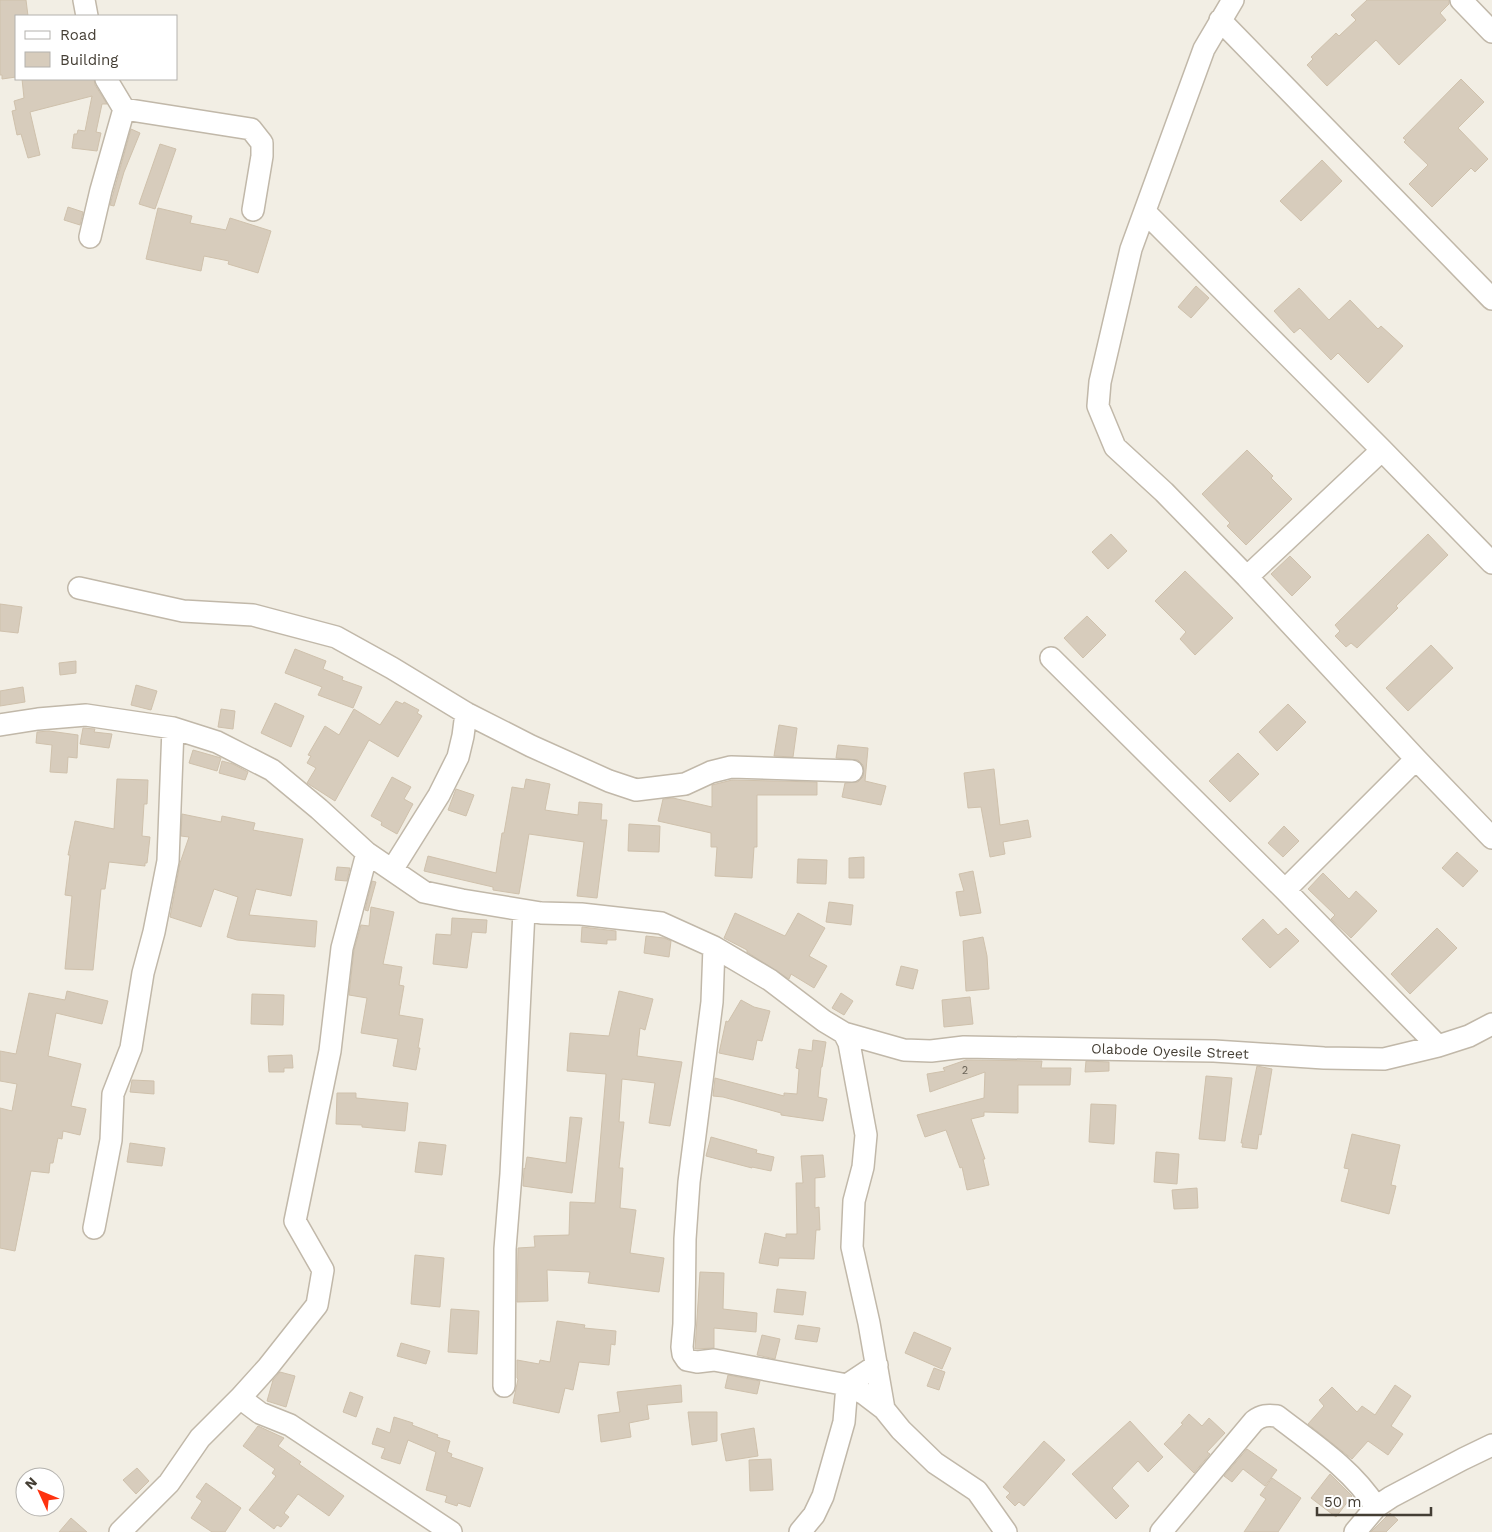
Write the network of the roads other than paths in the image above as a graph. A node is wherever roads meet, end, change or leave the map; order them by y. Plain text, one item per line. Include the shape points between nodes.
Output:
1 (84, 0) edge
2 (1233, 0) edge
3 (1460, 0) edge
4 (87, 15) edge
5 (1220, 20) junction
6 (1489, 23) edge
7 (107, 80) edge
8 (124, 109) junction
9 (253, 210) dead end
10 (1146, 213) junction
11 (90, 237) dead end
12 (1492, 299) edge
13 (1382, 450) junction
14 (1492, 563) edge
15 (1247, 577) junction
16 (79, 588) dead end
17 (1051, 658) dead end
18 (466, 713) junction
19 (0, 725) edge
20 (173, 728) junction
21 (1416, 759) junction
22 (852, 771) dead end
23 (1492, 838) edge
24 (367, 853) junction
25 (392, 870) junction
26 (1284, 890) junction
27 (524, 911) junction
28 (714, 947) junction
29 (1492, 1024) edge
30 (844, 1033) junction
31 (1438, 1046) junction
32 (94, 1228) dead end
33 (877, 1365) junction
34 (847, 1385) junction
35 (504, 1386) dead end
36 (240, 1398) junction
37 (884, 1409) junction
38 (1492, 1445) edge
39 (1376, 1507) junction
40 (120, 1532) edge
41 (451, 1532) edge
42 (800, 1532) edge
43 (1006, 1532) edge
44 (1161, 1532) edge
45 (1355, 1532) edge

1 - 4 street
2 - 5 street
3 - 6 street
5 - 10 street via 1204,48
5 - 12 street
7 - 8 street
8 - 9 street via 251,129 262,143
8 - 11 street
10 - 13 street
10 - 15 street via 1131,249 1100,382 1098,406 1115,447
13 - 14 street
13 - 15 street
15 - 21 street
16 - 18 street via 184,611 253,615 336,637
17 - 26 street
18 - 22 street via 531,746 636,790 685,784 711,772 731,768
18 - 25 street via 458,757
19 - 20 street, Olabode Oyesile Street via 86,715
20 - 24 street, Olabode Oyesile Street via 217,742 272,770
20 - 32 street via 168,860 143,973 131,1048 113,1094 111,1140
21 - 23 street
21 - 26 street
24 - 25 street, Olabode Oyesile Street
24 - 36 street via 342,948 330,1051 294,1221 323,1270 317,1305
25 - 27 street, Olabode Oyesile Street via 424,892
26 - 31 street
27 - 28 street, Olabode Oyesile Street via 661,923
27 - 35 street via 506,1249
28 - 30 street, Olabode Oyesile Street via 770,980
28 - 34 street via 712,1002 689,1182 683,1354 687,1360 697,1362 714,1360
29 - 31 street, Olabode Oyesile Street via 1470,1036
30 - 31 street, Olabode Oyesile Street via 904,1050 922,1051 964,1047 1214,1051 1384,1059
30 - 33 street via 850,1043 866,1135 863,1166 854,1201 852,1247
33 - 34 street
33 - 37 street
34 - 37 street
34 - 42 street via 844,1422 823,1496 814,1515
36 - 40 street via 200,1438 169,1483
36 - 41 street via 260,1414 290,1425
37 - 43 street via 935,1463 977,1492
38 - 39 street
39 - 44 street via 1366,1492 1324,1452 1276,1416 1268,1415 1254,1421
39 - 45 street

